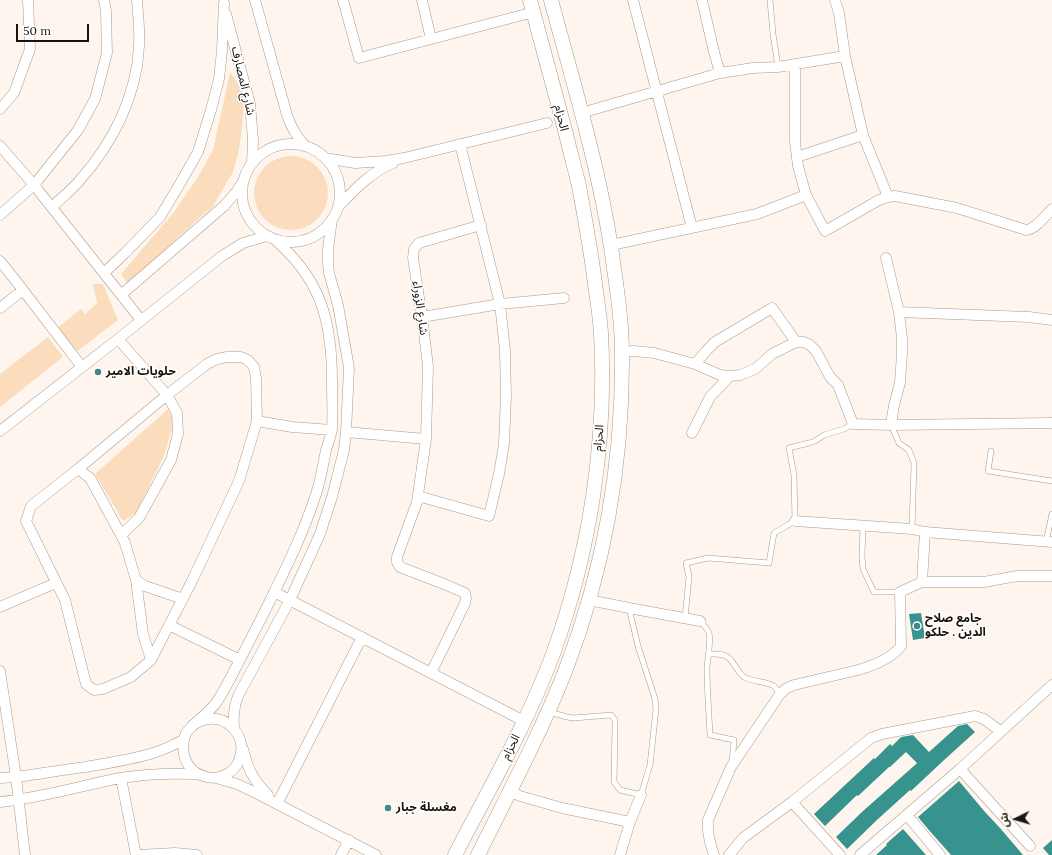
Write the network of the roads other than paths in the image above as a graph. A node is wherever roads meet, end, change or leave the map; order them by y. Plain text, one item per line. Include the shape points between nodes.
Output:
1 (28, 0) edge
2 (104, 0) edge
3 (137, 0) edge
4 (255, 0) edge
5 (343, 0) edge
6 (422, 0) edge
7 (551, 0) edge
8 (632, 0) edge
9 (702, 0) edge
10 (770, 0) edge
11 (835, 0) edge
12 (223, 1) edge
13 (532, 6) edge
14 (431, 39) junction
15 (845, 56) junction
16 (795, 64) junction
17 (778, 67) junction
18 (720, 73) junction
19 (657, 91) junction
20 (0, 109) edge
21 (581, 113) junction
22 (547, 123) dead end
23 (863, 135) junction
24 (460, 144) junction
25 (0, 146) edge
26 (304, 146) junction
27 (797, 157) junction
28 (325, 158) junction
29 (404, 158) junction
30 (252, 164) junction
31 (245, 177) junction
32 (34, 185) junction
33 (806, 195) junction
34 (888, 197) junction
35 (52, 207) junction
36 (338, 207) junction
37 (1052, 209) edge
38 (0, 215) edge
39 (332, 219) junction
40 (480, 225) junction
41 (692, 228) junction
42 (270, 237) junction
43 (611, 245) junction
44 (886, 258) dead end
45 (0, 261) edge
46 (104, 273) junction
47 (23, 290) junction
48 (122, 294) junction
49 (564, 298) dead end
50 (500, 304) junction
51 (0, 308) edge
52 (899, 312) junction
53 (422, 317) junction
54 (141, 320) junction
55 (1052, 320) edge
56 (118, 339) junction
57 (796, 342) junction
58 (622, 352) junction
59 (695, 364) junction
60 (82, 367) junction
61 (730, 376) junction
62 (167, 395) junction
63 (257, 421) junction
64 (1052, 422) edge
65 (853, 424) junction
66 (891, 425) junction
67 (332, 430) junction
68 (0, 431) edge
69 (346, 432) junction
70 (692, 433) dead end
71 (426, 439) junction
72 (991, 451) dead end
73 (78, 469) junction
74 (1052, 481) edge
75 (418, 496) junction
76 (1052, 514) edge
77 (795, 520) junction
78 (863, 526) junction
79 (912, 529) junction
80 (925, 532) junction
81 (121, 535) junction
82 (1049, 542) edge
83 (1052, 576) edge
84 (136, 580) junction
85 (922, 582) junction
86 (56, 583) junction
87 (274, 592) junction
88 (900, 592) junction
89 (183, 599) junction
90 (290, 600) junction
91 (589, 600) junction
92 (0, 607) edge
93 (629, 608) junction
94 (685, 618) junction
95 (700, 621) joint
96 (168, 625) junction
97 (362, 637) junction
98 (708, 654) junction
99 (151, 660) junction
100 (240, 660) junction
101 (0, 671) edge
102 (431, 672) junction
103 (1052, 685) edge
104 (780, 694) junction
105 (548, 712) junction
106 (524, 721) junction
107 (192, 726) junction
108 (234, 728) junction
109 (1000, 731) junction
110 (184, 739) junction
111 (241, 744) junction
112 (731, 767) junction
113 (960, 769) junction
114 (197, 774) junction
115 (16, 777) junction
116 (0, 778) edge
117 (121, 778) junction
118 (216, 778) junction
119 (510, 791) junction
120 (641, 795) junction
121 (19, 800) junction
122 (0, 802) edge
123 (792, 802) junction
124 (277, 804) junction
125 (907, 815) junction
126 (630, 822) junction
127 (349, 840) junction
128 (1030, 846) dead end
129 (175, 854) edge
130 (25, 855) edge
131 (137, 855) edge
132 (197, 855) edge
133 (341, 855) edge
134 (376, 855) edge
135 (455, 855) edge
136 (478, 855) edge
137 (620, 855) edge
138 (714, 855) edge
139 (729, 855) edge
140 (840, 855) edge
141 (860, 855) edge
142 (940, 855) edge

1 - 20 street via 30,49 14,93
2 - 32 street via 106,53 95,99 78,130
3 - 35 street via 139,46 133,85 126,106 107,144 94,162 80,180
4 - 26 street via 287,115
5 - 14 street via 359,58
6 - 14 street
7 - 21 main road
8 - 19 street
9 - 18 street
10 - 17 lane
11 - 15 street
12 - 30 street, شارع المصارف via 250,104
12 - 46 street via 220,79 198,152 160,217
13 - 14 street
13 - 106 main road, الحزام via 585,220 600,332 602,374 594,491 581,558 560,634
15 - 16 street
15 - 23 street
16 - 17 street
16 - 27 street
17 - 18 street
18 - 19 street
19 - 21 street
19 - 41 street
21 - 43 main road
22 - 24 street
23 - 27 street
23 - 34 street
24 - 29 street
24 - 40 street
25 - 32 street
26 - 28 street
26 - 30 street via 290,144 275,147 262,154
27 - 33 street
28 - 29 street via 356,163
28 - 36 street via 338,178
29 - 36 street via 362,182
30 - 31 street
31 - 42 street via 243,199 247,214 255,226
31 - 48 street via 224,206
32 - 35 street
32 - 38 street
33 - 34 street via 826,231
33 - 41 street via 757,214
34 - 37 street via 895,196 957,208 1026,230 1035,226
35 - 46 street
36 - 39 street
39 - 42 street via 323,230 303,241 288,242
39 - 69 street via 328,263 348,368
40 - 50 street
40 - 53 street, شارع الزوراء via 419,243 414,249 413,258
41 - 43 street
42 - 54 street via 243,243 222,256
42 - 67 street via 292,256 308,276 325,315 332,359
43 - 58 main road
44 - 52 street
45 - 47 street
46 - 48 street
47 - 51 street
47 - 60 street
48 - 54 street
49 - 50 street
50 - 53 street
50 - 75 street via 506,368 506,404 502,460 489,516
52 - 55 street
52 - 66 street via 902,353 900,383
53 - 71 street, شارع الزوراء via 428,366
54 - 56 street
56 - 60 street
56 - 62 street
57 - 59 street via 772,308 715,342
57 - 61 street via 772,354 755,369
57 - 65 street via 804,342 816,351 830,377 838,385
58 - 59 street via 654,353
58 - 91 main road via 616,464 608,523
59 - 61 street via 720,375
60 - 68 street
61 - 70 street via 710,397
62 - 63 street via 207,364 217,359 241,357 254,367
62 - 73 street
62 - 81 street via 176,413 178,434 170,460 139,518
63 - 67 street
63 - 89 street via 239,481
64 - 66 street
65 - 66 street
65 - 77 lane via 809,443 789,448 794,475
66 - 79 lane via 899,443 909,450 914,463
67 - 87 street via 323,470 303,531
69 - 71 street
69 - 90 street via 332,497 320,534
71 - 75 street, شارع الزوراء
72 - 74 lane via 988,471
73 - 81 street via 90,478
73 - 86 street via 31,506 26,521
75 - 102 street, شارع الزوراء via 397,562 400,567 465,594 466,598 466,603
76 - 82 lane
77 - 78 street
77 - 94 lane via 774,533 769,563 708,558 686,564 689,577
78 - 79 street
78 - 88 lane via 863,569 874,592
79 - 80 street
80 - 82 street
80 - 85 street
81 - 84 street
83 - 85 street via 1017,576 984,582
84 - 89 street via 145,586
84 - 99 street via 143,634
85 - 88 street
86 - 92 street
86 - 99 street via 65,600 86,684 94,690 103,689 131,677
87 - 90 street
87 - 100 street
88 - 104 street via 901,646 897,651 868,667 787,688
89 - 96 street
90 - 97 street
90 - 108 street via 235,703
91 - 93 street
91 - 105 main road via 566,669
93 - 94 street
93 - 120 lane via 656,709 650,765
94 - 95 street
95 - 98 lane via 709,633
96 - 99 street
96 - 100 street
97 - 102 street
97 - 124 street
98 - 104 lane via 726,655 739,673 774,687
98 - 112 lane via 710,735 734,740
100 - 107 street via 216,703
101 - 115 street
102 - 106 street
103 - 109 street
104 - 112 street
105 - 119 main road
105 - 120 lane via 574,718 611,715 615,720 614,782 620,790
106 - 135 main road, الحزام
107 - 108 street via 200,721 218,719
107 - 110 street
108 - 111 street
109 - 113 street
109 - 123 street via 984,718 975,716 882,734 865,742
110 - 114 street via 183,751 186,762
110 - 115 street via 154,753 116,762
111 - 118 street via 239,761 225,775
111 - 124 street via 253,777
112 - 138 street via 708,820 707,829
113 - 125 street
113 - 128 street
114 - 117 street
114 - 118 street via 206,778
115 - 116 street
115 - 121 street
117 - 121 street
117 - 131 street
118 - 124 street via 247,788
119 - 126 street via 562,808
119 - 136 main road
120 - 126 street
121 - 122 street
121 - 130 street
123 - 139 street via 743,838
123 - 140 street
124 - 127 street
125 - 141 street
125 - 142 street
126 - 137 street
127 - 133 street
127 - 134 street
129 - 131 street
129 - 132 street

